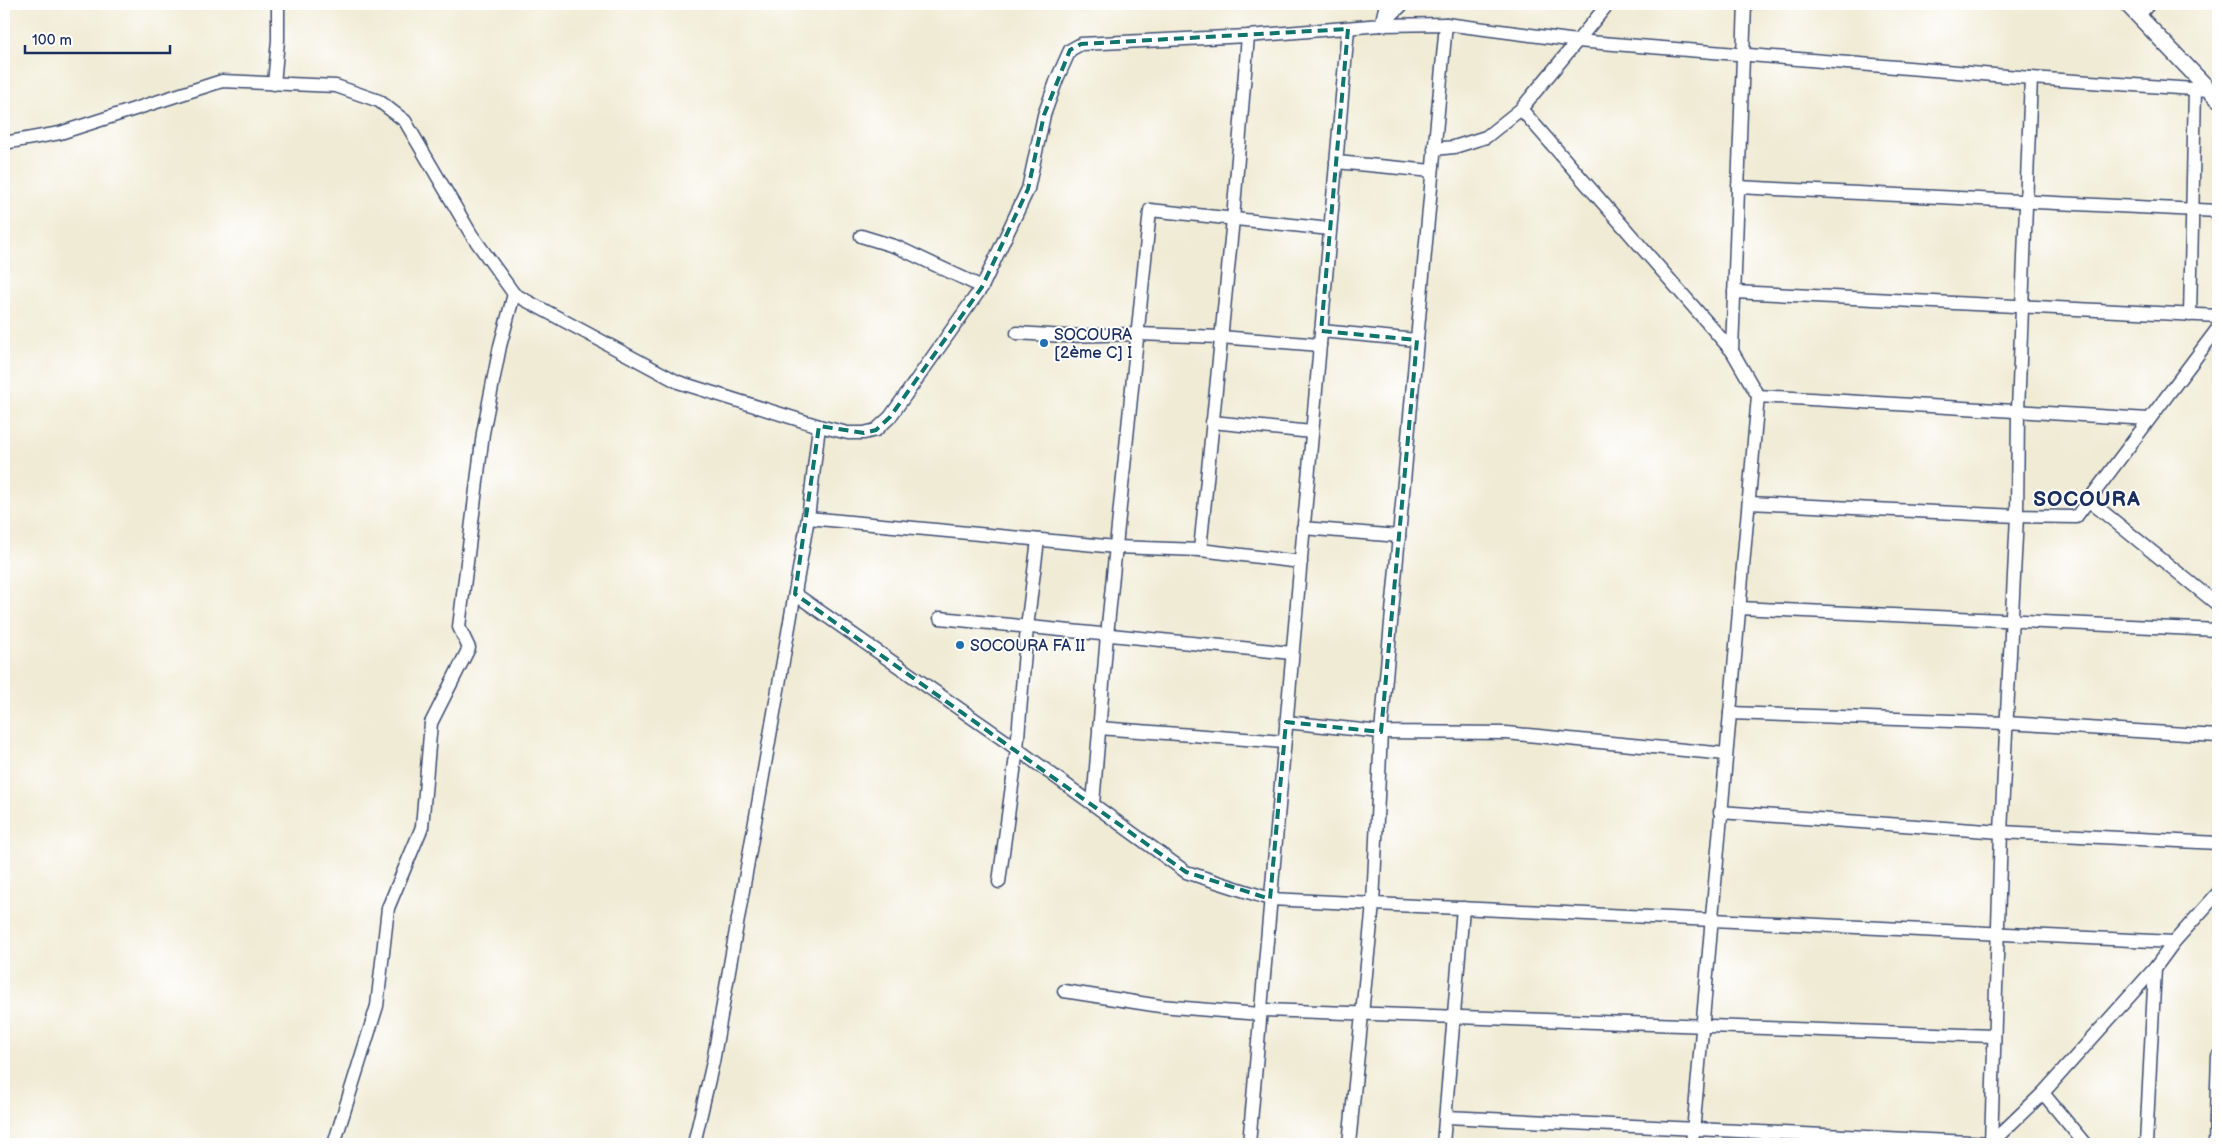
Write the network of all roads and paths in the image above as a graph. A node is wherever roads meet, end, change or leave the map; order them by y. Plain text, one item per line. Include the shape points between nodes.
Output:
1 (278, 4) edge
2 (1386, 4) edge
3 (1402, 4) edge
4 (1608, 4) edge
5 (1744, 4) edge
6 (2127, 4) edge
7 (2144, 9) edge
8 (1446, 24) junction
9 (1381, 25) junction
10 (1348, 29) junction
11 (1248, 36) junction
12 (1577, 41) junction
13 (1742, 54) junction
14 (2031, 78) junction
15 (274, 84) junction
16 (2207, 93) edge
17 (1521, 109) junction
18 (4, 143) edge
19 (1434, 150) junction
20 (1336, 162) junction
21 (1432, 170) junction
22 (1738, 187) junction
23 (2026, 201) junction
24 (2192, 210) junction
25 (2218, 211) edge
26 (1233, 219) junction
27 (1330, 229) junction
28 (861, 236) dead end
29 (982, 287) junction
30 (1734, 292) junction
31 (514, 294) junction
32 (2022, 306) junction
33 (2190, 314) junction
34 (2218, 316) edge
35 (2218, 328) edge
36 (1321, 331) junction
37 (1017, 333) dead end
38 (1138, 334) junction
39 (1220, 337) junction
40 (1417, 340) junction
41 (1320, 345) junction
42 (1732, 351) junction
43 (1758, 396) junction
44 (2018, 411) junction
45 (2149, 419) junction
46 (1212, 422) junction
47 (819, 426) junction
48 (1312, 432) junction
49 (2087, 499) junction
50 (1749, 503) junction
51 (2017, 516) junction
52 (808, 518) junction
53 (1303, 528) junction
54 (1399, 536) junction
55 (1038, 540) junction
56 (1116, 547) junction
57 (1200, 550) junction
58 (1300, 562) junction
59 (795, 594) junction
60 (2218, 604) edge
61 (1739, 608) junction
62 (940, 618) dead end
63 (2012, 621) junction
64 (1027, 627) junction
65 (2218, 630) edge
66 (1106, 635) junction
67 (1292, 653) junction
68 (1730, 713) junction
69 (1286, 722) junction
70 (2006, 723) junction
71 (1099, 728) junction
72 (1381, 732) junction
73 (2218, 736) edge
74 (1284, 742) junction
75 (1017, 749) junction
76 (1726, 754) junction
77 (1093, 804) junction
78 (1720, 812) junction
79 (2001, 832) junction
80 (2218, 843) edge
81 (999, 882) dead end
82 (2218, 893) edge
83 (1270, 899) junction
84 (1373, 904) junction
85 (1462, 908) junction
86 (1712, 920) junction
87 (1997, 934) junction
88 (2174, 942) junction
89 (2155, 968) junction
90 (1064, 990) dead end
91 (1261, 1012) junction
92 (1363, 1015) junction
93 (1453, 1017) junction
94 (1703, 1026) junction
95 (1993, 1036) junction
96 (2218, 1056) edge
97 (2043, 1092) junction
98 (1446, 1117) junction
99 (1693, 1129) junction
100 (334, 1144) edge
101 (694, 1144) edge
102 (1249, 1144) edge
103 (1349, 1144) edge
104 (1443, 1144) edge
105 (1692, 1144) edge
106 (1991, 1144) edge
107 (2085, 1144) edge
108 (2146, 1144) edge
109 (2214, 1144) edge

1 - 15 street
2 - 9 street
3 - 9 street
4 - 12 street
5 - 13 street
6 - 7 main road
7 - 16 main road
8 - 9 street
8 - 12 street
8 - 19 street
9 - 10 street
10 - 11 street
10 - 20 street
11 - 26 street
11 - 29 street via 1081,44 1070,50 1044,115 1028,190
12 - 13 street
12 - 17 street
13 - 14 street
13 - 22 street
14 - 16 street
14 - 23 street
15 - 18 street via 222,82 60,133
15 - 31 street via 336,86 379,102 405,121 471,234
16 - 24 street
17 - 19 street via 1486,137
17 - 42 street
19 - 21 street
20 - 21 street
20 - 27 street
21 - 40 street
22 - 23 street
22 - 30 street
23 - 24 street
23 - 32 street
24 - 25 street
24 - 33 street
26 - 27 street
26 - 38 street via 1150,210
26 - 39 street
27 - 36 street
28 - 29 street via 897,247
29 - 47 street via 890,417 876,430 848,433
30 - 32 street
30 - 42 street
31 - 47 street via 666,378
31 - 100 street via 483,432 459,627 469,648 431,722 422,827 388,908 377,1006
32 - 33 street
32 - 44 street
33 - 34 street
35 - 45 street
36 - 40 street
36 - 41 street
37 - 38 street via 1065,336
38 - 39 street
38 - 56 street
39 - 41 street
39 - 46 street
40 - 54 street
41 - 48 street
42 - 43 street
43 - 44 street
43 - 50 street
44 - 45 street
44 - 51 street
45 - 49 street
46 - 48 street
46 - 57 street
47 - 52 street
48 - 53 street
49 - 51 street via 2076,517
49 - 60 street
50 - 51 street
50 - 61 street
51 - 63 street
52 - 55 street
52 - 59 street
53 - 54 street
53 - 58 street
54 - 72 street
55 - 56 street
55 - 64 street
56 - 57 street
56 - 66 street
57 - 58 street
58 - 67 street
59 - 75 street
59 - 101 street via 713,1062
61 - 63 street
61 - 68 street
62 - 64 street
63 - 65 street
63 - 70 street
64 - 66 street
64 - 75 street
66 - 67 street
66 - 71 street
67 - 69 street
68 - 70 street
68 - 76 street
69 - 72 street
69 - 74 street
70 - 73 street
70 - 79 street
71 - 74 street
71 - 77 street
72 - 76 street via 1506,733
72 - 84 street
74 - 83 street
75 - 77 street
75 - 81 street
76 - 78 street
77 - 83 street via 1186,872
78 - 79 street
78 - 86 street
79 - 80 street
79 - 87 street
82 - 88 street
83 - 84 street
83 - 91 street
84 - 85 street
84 - 92 street
85 - 86 street
85 - 93 street
86 - 87 street
86 - 94 street
87 - 88 street
87 - 95 street
88 - 89 street
89 - 97 street
89 - 108 street
90 - 91 street via 1160,1006
91 - 92 street
91 - 102 street
92 - 93 street
92 - 103 street
93 - 94 street
93 - 98 street
94 - 95 street
94 - 99 street
95 - 106 street
96 - 109 street
97 - 106 street
97 - 107 street
98 - 99 street
98 - 104 street
99 - 105 street
99 - 106 street

